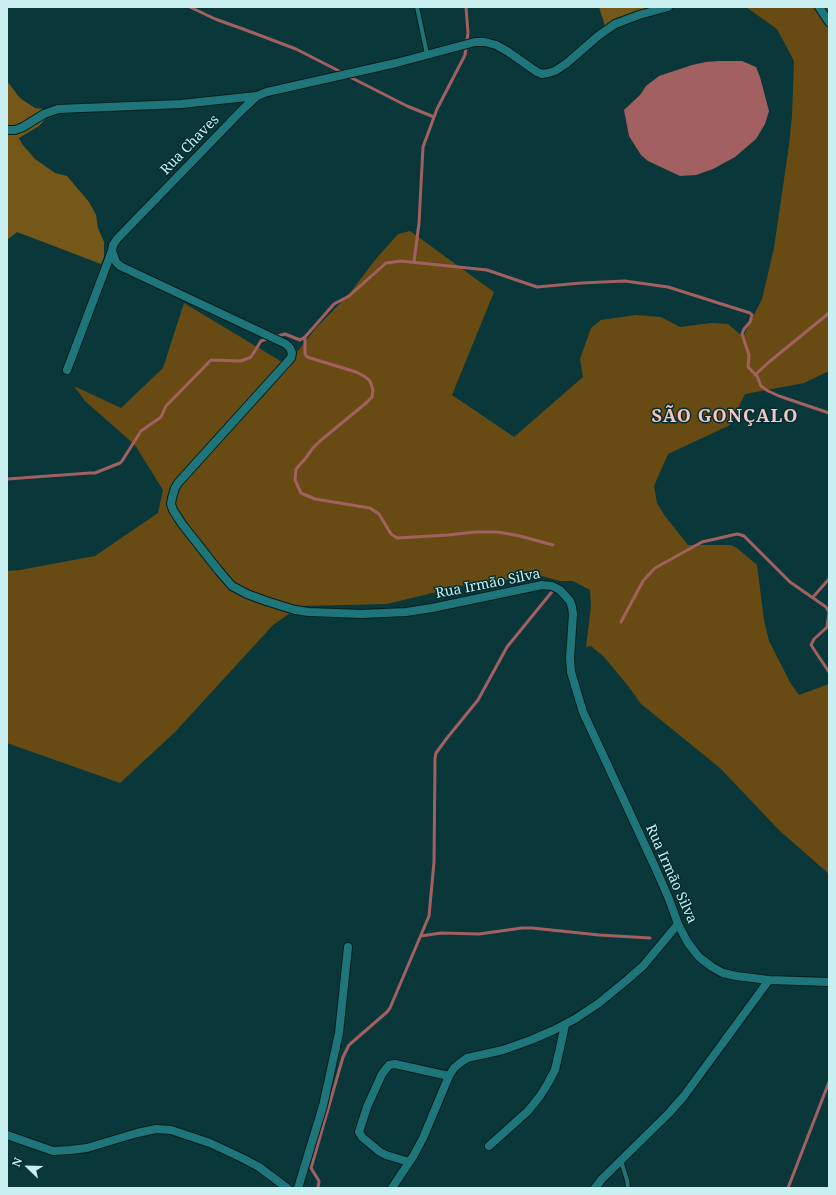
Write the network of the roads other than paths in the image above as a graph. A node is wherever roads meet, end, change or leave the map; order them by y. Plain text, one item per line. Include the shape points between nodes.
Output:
1 (416, 7) edge
2 (668, 7) edge
3 (819, 7) edge
4 (829, 22) edge
5 (427, 54) junction
6 (258, 96) junction
7 (7, 130) edge
8 (112, 251) junction
9 (67, 370) dead end
10 (678, 924) junction
11 (348, 947) dead end
12 (769, 980) junction
13 (829, 982) edge
14 (565, 1025) junction
15 (449, 1076) junction
16 (7, 1135) edge
17 (489, 1146) dead end
18 (620, 1160) junction
19 (409, 1162) junction
20 (287, 1188) edge
21 (298, 1188) edge
22 (392, 1188) edge
23 (595, 1188) edge
24 (628, 1188) edge

1 - 5 lane
2 - 5 street, Rua Chaves via 615,24 555,71 548,73 537,72 507,51 485,42 466,43
3 - 4 street
5 - 6 street, Rua Chaves
6 - 7 street via 181,104 58,109 23,127
6 - 8 street, Rua Chaves via 117,239
8 - 9 street, Rua Chaves
8 - 10 street, Rua Irmão Silva via 120,266 286,344 292,353 178,483 173,493 171,504 176,516 232,586 266,602 309,612 406,612 542,585 560,590 570,601 571,672 583,712 658,873
10 - 12 street, Rua Irmão Silva via 699,957 712,967 736,976
10 - 14 street via 643,966 599,1002
11 - 21 street via 339,1033 322,1106
12 - 13 street, Rua Irmão Silva
12 - 18 street via 684,1096 664,1119
14 - 15 street via 503,1050 467,1058 454,1068
14 - 17 street via 555,1070 540,1096 528,1111
15 - 19 street via 423,1138
15 - 19 street via 395,1064 387,1067 382,1074 359,1132 380,1152
16 - 20 street via 53,1151 87,1148 156,1129 172,1130 210,1143 242,1158
18 - 23 street
18 - 24 lane
19 - 22 street

